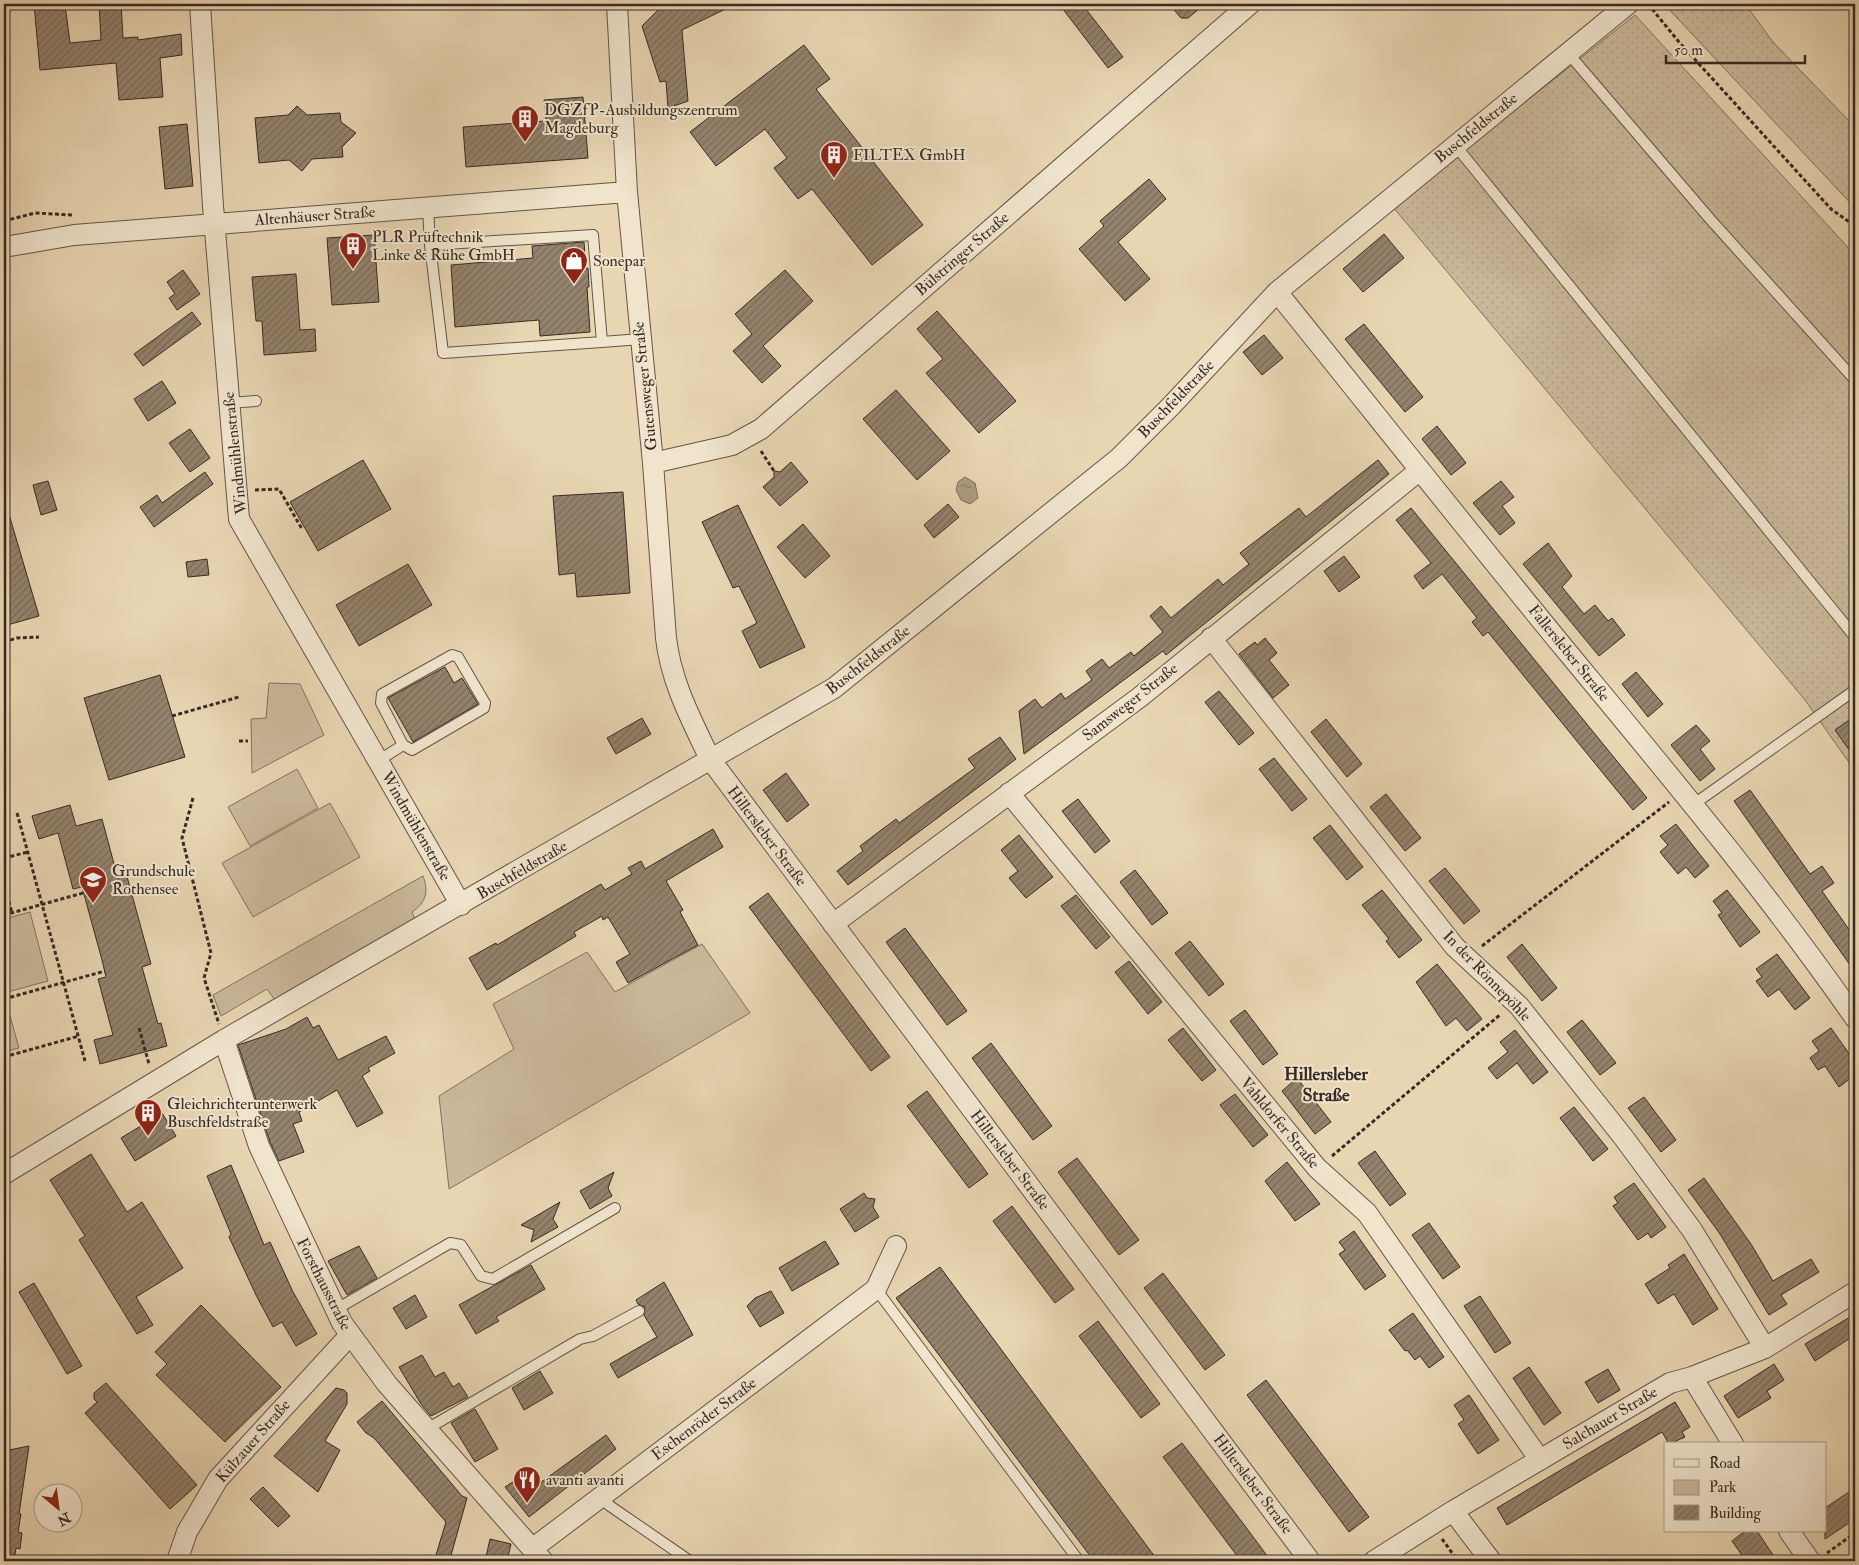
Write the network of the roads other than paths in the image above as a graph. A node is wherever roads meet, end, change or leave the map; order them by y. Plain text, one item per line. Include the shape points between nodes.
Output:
1 (200, 4) edge
2 (617, 4) edge
3 (1250, 4) edge
4 (1628, 4) edge
5 (1568, 53) junction
6 (1455, 145) junction
7 (627, 192) junction
8 (428, 207) junction
9 (214, 224) junction
10 (430, 245) junction
11 (4, 247) edge
12 (1277, 292) junction
13 (641, 339) junction
14 (602, 342) junction
15 (1855, 380) edge
16 (256, 401) dead end
17 (230, 402) junction
18 (653, 463) junction
19 (1420, 470) junction
20 (1855, 637) edge
21 (1211, 638) junction
22 (1855, 690) edge
23 (403, 745) junction
24 (710, 759) junction
25 (378, 761) junction
26 (1010, 793) junction
27 (1689, 798) junction
28 (461, 905) junction
29 (833, 924) junction
30 (1855, 1018) edge
31 (224, 1040) junction
32 (4, 1174) edge
33 (616, 1208) dead end
34 (896, 1246) dead end
35 (876, 1289) junction
36 (1855, 1292) edge
37 (335, 1310) junction
38 (639, 1311) dead end
39 (350, 1335) junction
40 (1765, 1348) junction
41 (1692, 1377) junction
42 (427, 1429) junction
43 (1731, 1442) edge
44 (1540, 1460) junction
45 (600, 1497) junction
46 (1453, 1511) junction
47 (1790, 1532) edge
48 (537, 1555) edge
49 (1816, 1558) edge
50 (177, 1561) edge
51 (690, 1561) edge
52 (1079, 1561) edge
53 (1310, 1561) edge
54 (1374, 1561) edge
55 (1491, 1561) edge

1 - 9 street, Windmühlenstraße
2 - 7 street, Gutensweger Straße
3 - 18 street, Bülstringer Straße via 751,436 722,448
4 - 5 street, Buschfeldstraße
5 - 6 street, Buschfeldstraße
5 - 15 lane via 1705,214
6 - 12 street, Buschfeldstraße
6 - 20 lane
7 - 8 street, Altenhäuser Straße
7 - 13 street, Gutensweger Straße
8 - 9 street, Altenhäuser Straße
8 - 10 lane
9 - 11 street, Altenhäuser Straße via 74,236
9 - 17 street, Windmühlenstraße
10 - 14 lane via 443,353
10 - 14 lane via 593,234
12 - 19 street, Fallersleber Straße
12 - 24 street, Buschfeldstraße via 1112,464 834,688
13 - 14 lane
13 - 18 street, Gutensweger Straße
16 - 17 lane
17 - 25 street, Windmühlenstraße via 240,519
18 - 24 street, Gutensweger Straße via 670,666 680,696
19 - 21 street, Samsweger Straße
19 - 27 street, Fallersleber Straße
21 - 26 street, Samsweger Straße via 1140,697
21 - 40 street, In der Rönnepöhle via 1466,958 1515,1002 1667,1194
22 - 27 lane
23 - 23 lane via 381,703 382,694 452,655 458,657 485,704 484,708 412,750
23 - 25 lane
24 - 28 street, Buschfeldstraße
24 - 29 street, Hillersleber Straße
25 - 28 street, Windmühlenstraße
26 - 29 street, Samsweger Straße
26 - 44 street, Vahldorfer Straße via 1317,1168 1368,1213
27 - 30 street, Fallersleber Straße via 1803,943
28 - 31 street, Buschfeldstraße
29 - 53 street, Hillersleber Straße
31 - 32 street, Buschfeldstraße
31 - 37 street, Forsthausstraße via 259,1146
33 - 37 lane via 495,1278 481,1276 463,1247 450,1243
34 - 35 street, Eschenröder Straße
35 - 45 street, Eschenröder Straße
35 - 52 lane
36 - 40 street, Salchauer Straße
37 - 39 street, Forsthausstraße
38 - 42 lane via 580,1340
39 - 42 street, Forsthausstraße
39 - 50 street, Külzauer Straße via 218,1479 187,1532
40 - 41 street, Salchauer Straße
41 - 43 street
41 - 44 street, Salchauer Straße via 1670,1383
42 - 48 street, Forsthausstraße
44 - 46 street, Salchauer Straße
45 - 48 street, Eschenröder Straße
45 - 51 lane
46 - 54 street, Salchauer Straße
46 - 55 street
47 - 49 street

